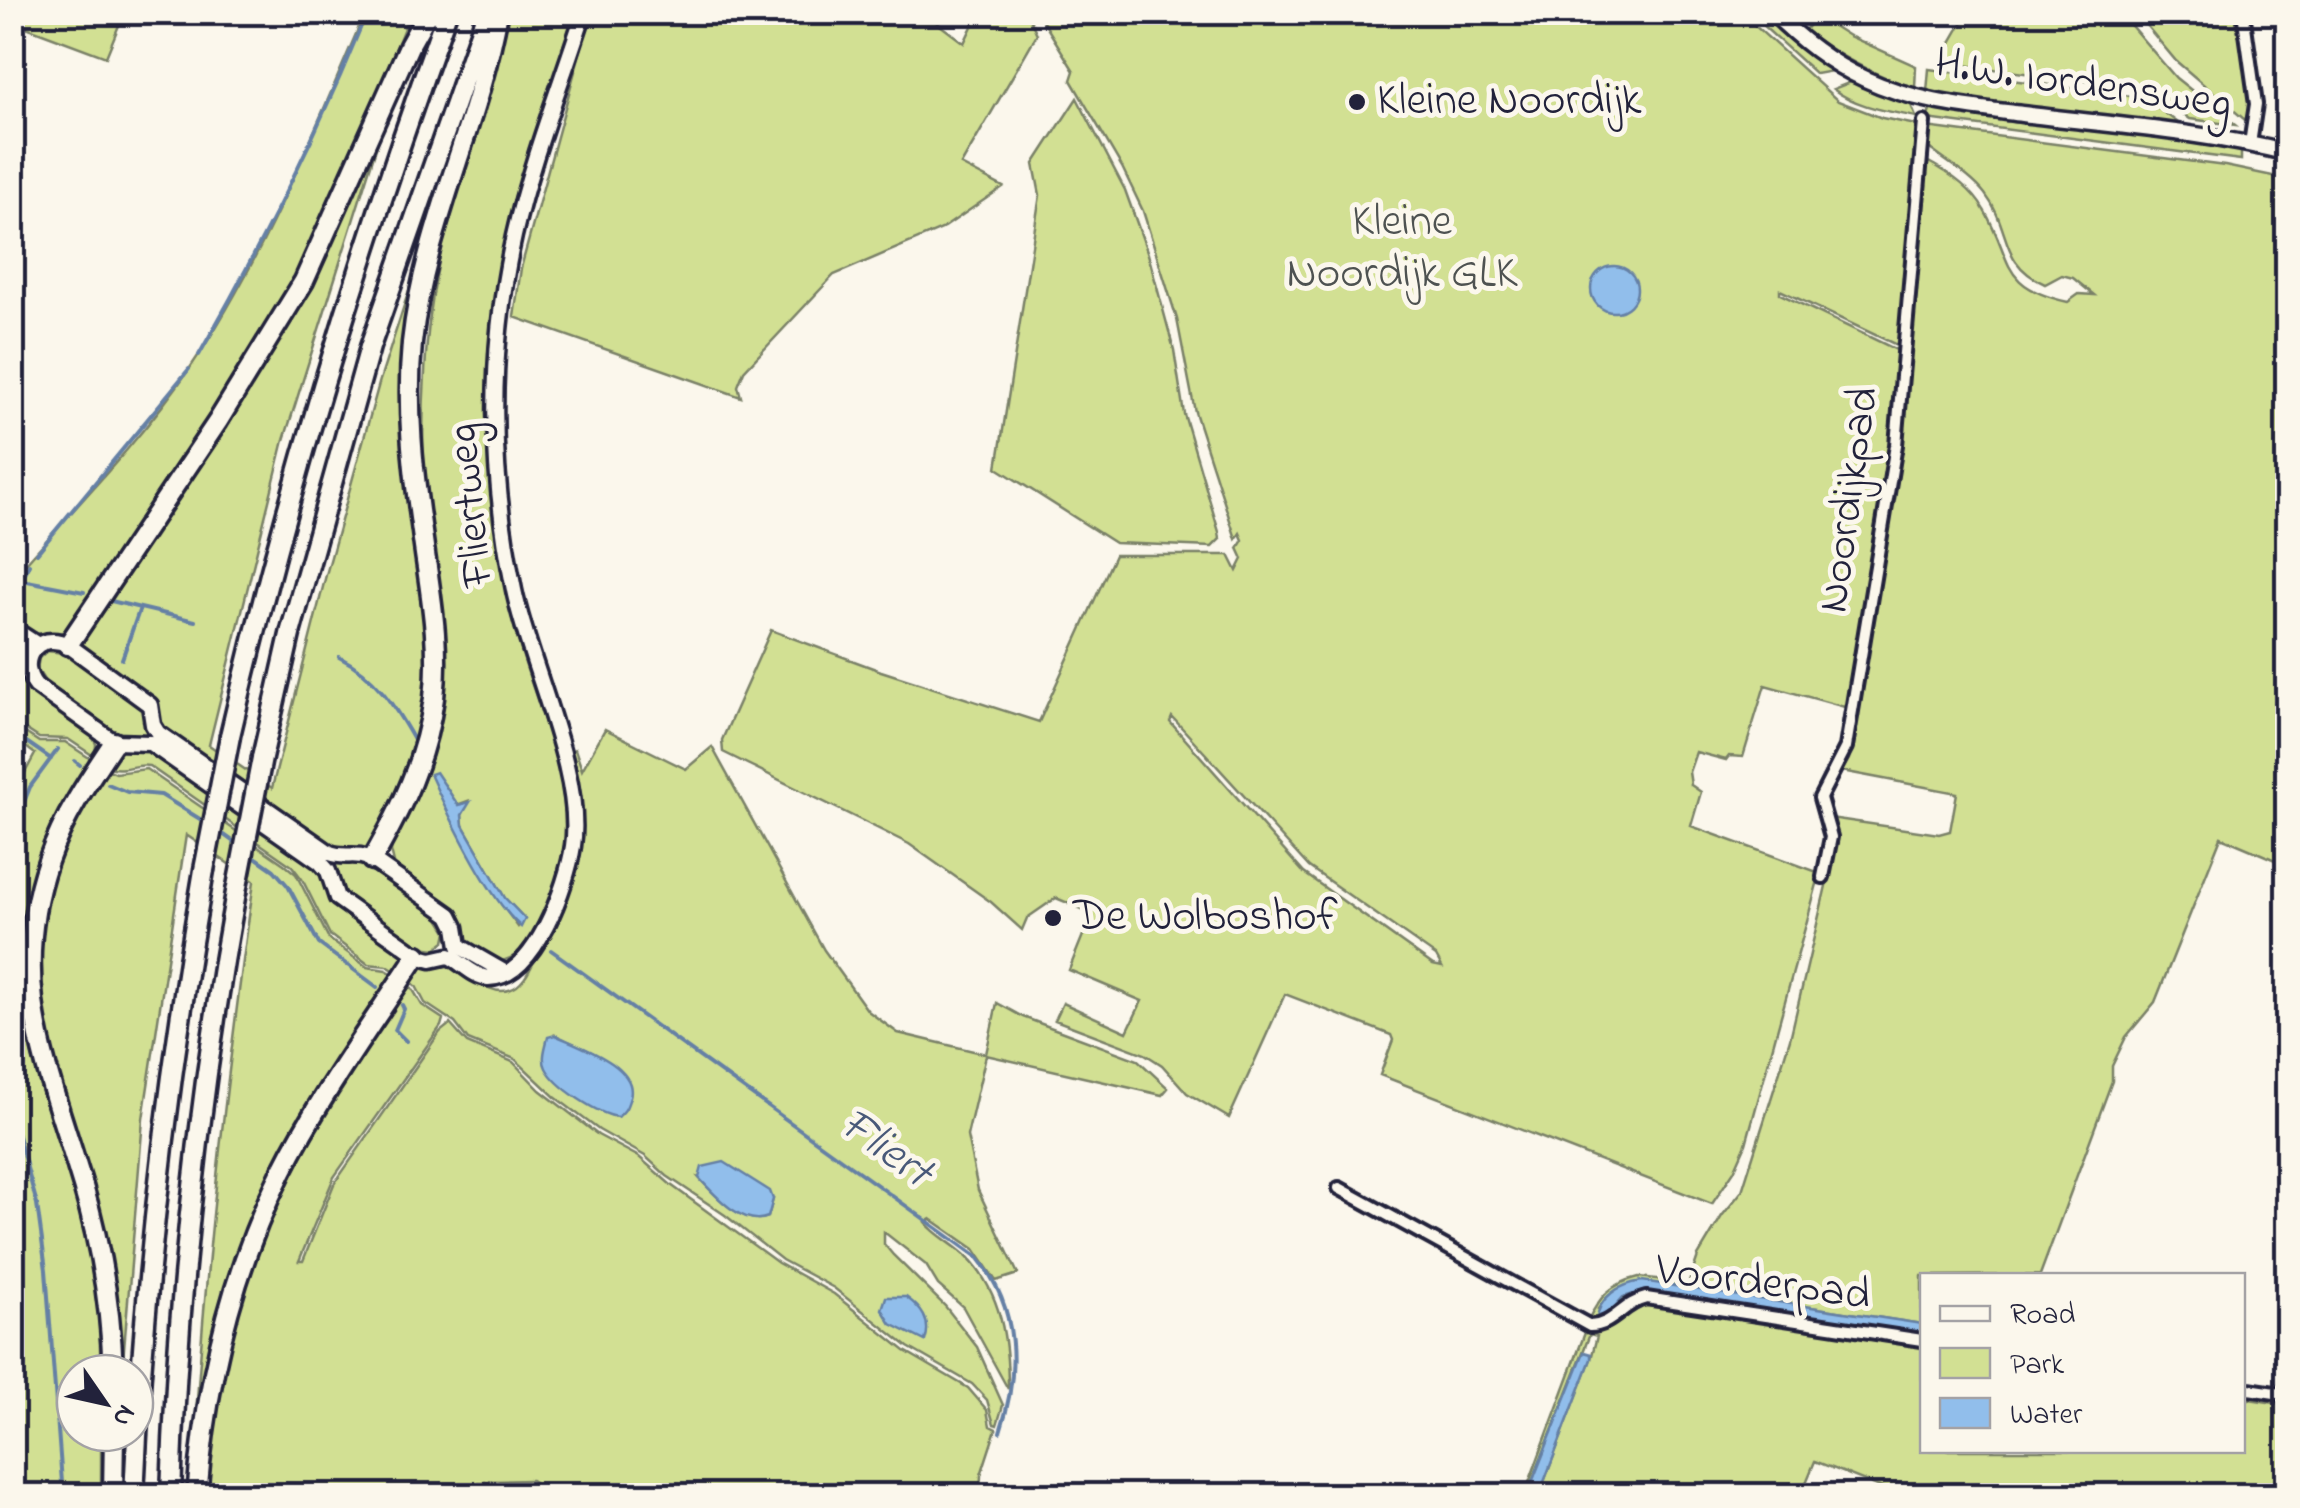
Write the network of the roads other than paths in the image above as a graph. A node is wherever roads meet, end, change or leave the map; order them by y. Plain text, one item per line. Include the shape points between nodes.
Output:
1 (428, 12) edge
2 (447, 12) edge
3 (488, 12) edge
4 (498, 12) edge
5 (584, 12) edge
6 (1772, 12) edge
7 (2243, 12) edge
8 (1924, 122) dead end
9 (2250, 144) junction
10 (2288, 153) edge
11 (12, 628) edge
12 (12, 643) edge
13 (68, 645) junction
14 (33, 650) junction
15 (154, 738) junction
16 (114, 742) junction
17 (372, 860) junction
18 (1822, 877) dead end
19 (456, 940) junction
20 (417, 955) junction
21 (444, 956) junction
22 (506, 974) junction
23 (1339, 1188) dead end
24 (1920, 1340) edge
25 (111, 1353) edge
26 (2245, 1388) edge
27 (2288, 1395) edge
28 (114, 1453) edge
29 (2288, 1473) edge
30 (114, 1496) edge
31 (134, 1496) edge
32 (171, 1496) edge
33 (197, 1496) edge
34 (2280, 1496) edge

1 - 13 highway via 304,281
2 - 31 highway, bridge via 332,352 230,736 184,985 156,1198
3 - 32 highway, bridge via 370,348 262,758 223,964 190,1216
4 - 17 highway via 489,62 428,252 412,346 410,441 434,616 434,694 416,774
5 - 22 main road, Fliertweg via 526,191 500,322 496,438 508,556 575,818 558,902 527,957
6 - 9 main road, H.W. Iordensweg via 1829,60 1902,94
7 - 9 street via 2256,104
8 - 18 street, Noordijkpad via 1896,444 1848,735 1820,798 1831,837
9 - 10 main road, H.W. Iordensweg
11 - 14 main road
12 - 14 main road
13 - 14 main road via 54,640
13 - 15 main road via 150,706
14 - 16 main road via 27,670 32,682
15 - 16 main road
15 - 17 main road via 330,853
15 - 20 main road via 320,862 337,898
16 - 25 highway via 55,842 40,887 30,956 38,1046 102,1266
17 - 19 main road via 450,916
19 - 21 main road
19 - 22 main road
20 - 21 main road
20 - 33 highway via 306,1128 253,1236 215,1359
21 - 22 main road via 481,976
23 - 24 street, Voorderpad via 1590,1326 1607,1324 1630,1303 1652,1299
26 - 27 street
28 - 30 highway
29 - 34 street

